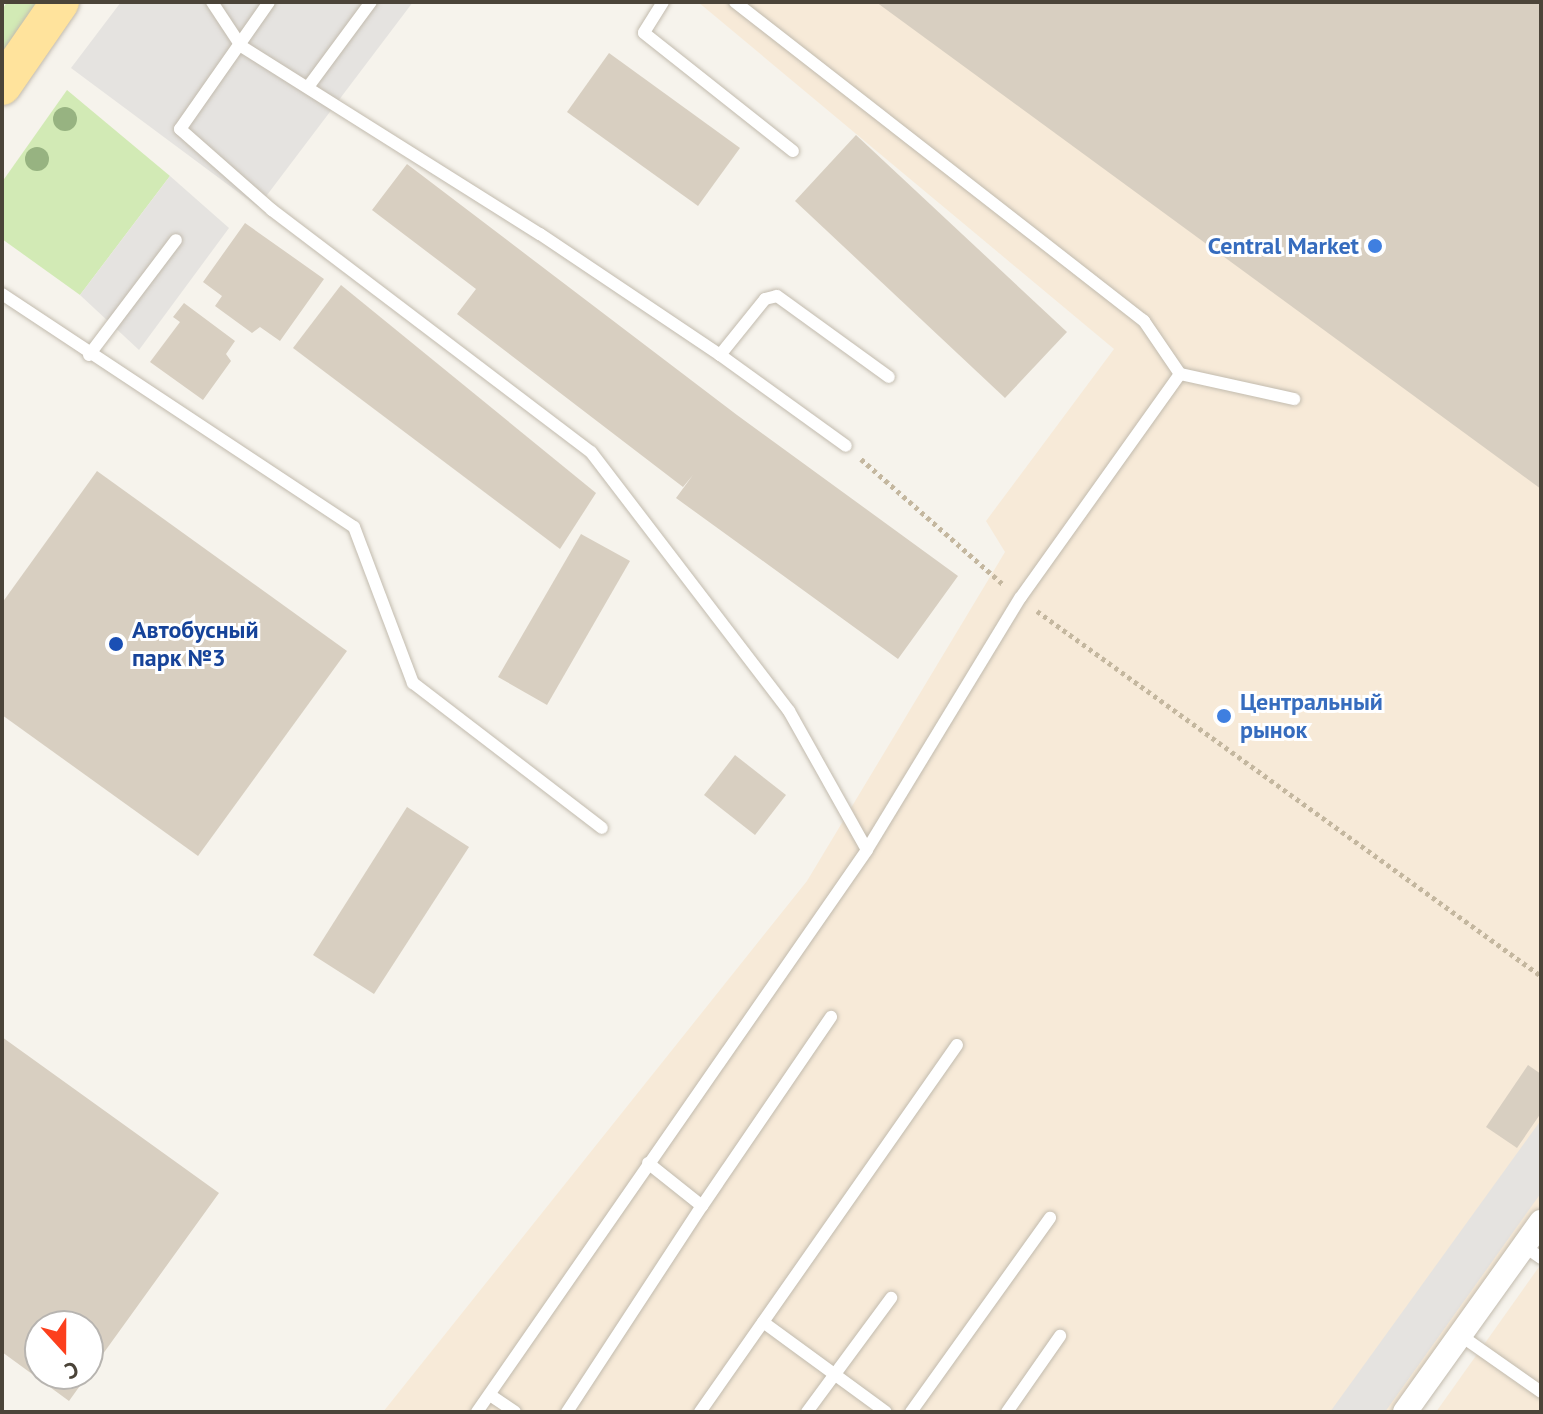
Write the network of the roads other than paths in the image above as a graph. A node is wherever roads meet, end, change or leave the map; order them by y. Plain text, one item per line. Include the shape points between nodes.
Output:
1 (60, 2) edge
2 (212, 2) edge
3 (269, 2) edge
4 (371, 2) edge
5 (663, 2) edge
6 (735, 2) edge
7 (241, 46) junction
8 (2, 86) edge
9 (308, 87) junction
10 (793, 151) dead end
11 (176, 240) dead end
12 (2, 294) edge
13 (89, 355) junction
14 (720, 355) junction
15 (1180, 374) junction
16 (889, 377) dead end
17 (1294, 399) dead end
18 (846, 446) road end
19 (602, 828) dead end
20 (867, 850) junction
21 (831, 1017) dead end
22 (957, 1045) dead end
23 (648, 1163) junction
24 (702, 1206) junction
25 (1050, 1218) dead end
26 (1541, 1222) edge
27 (1532, 1252) edge
28 (891, 1298) dead end
29 (763, 1322) junction
30 (1460, 1335) junction
31 (1060, 1336) dead end
32 (836, 1373) junction
33 (1541, 1392) edge
34 (490, 1395) junction
35 (477, 1412) edge
36 (515, 1412) edge
37 (567, 1412) edge
38 (700, 1412) edge
39 (807, 1412) edge
40 (886, 1412) edge
41 (911, 1412) edge
42 (1007, 1412) edge
43 (1405, 1412) edge

1 - 8 main road
2 - 7 lane
3 - 7 lane
4 - 9 lane
5 - 10 lane via 644,33
6 - 15 lane via 1144,321
7 - 9 lane
7 - 20 lane via 180,129 272,210 591,452 789,711
9 - 14 lane
11 - 13 lane
12 - 13 lane
13 - 19 lane via 354,527 413,683
14 - 16 lane via 765,299 777,296
14 - 18 lane
15 - 17 lane
15 - 20 lane via 1020,598
20 - 23 lane
21 - 24 lane
22 - 29 lane
23 - 24 lane
23 - 34 lane
24 - 37 lane
25 - 41 lane
26 - 27 street
27 - 30 street
28 - 32 lane
29 - 32 lane
29 - 38 lane
30 - 33 lane
30 - 43 street
31 - 42 lane
32 - 39 lane
32 - 40 lane
34 - 35 lane
34 - 36 lane

